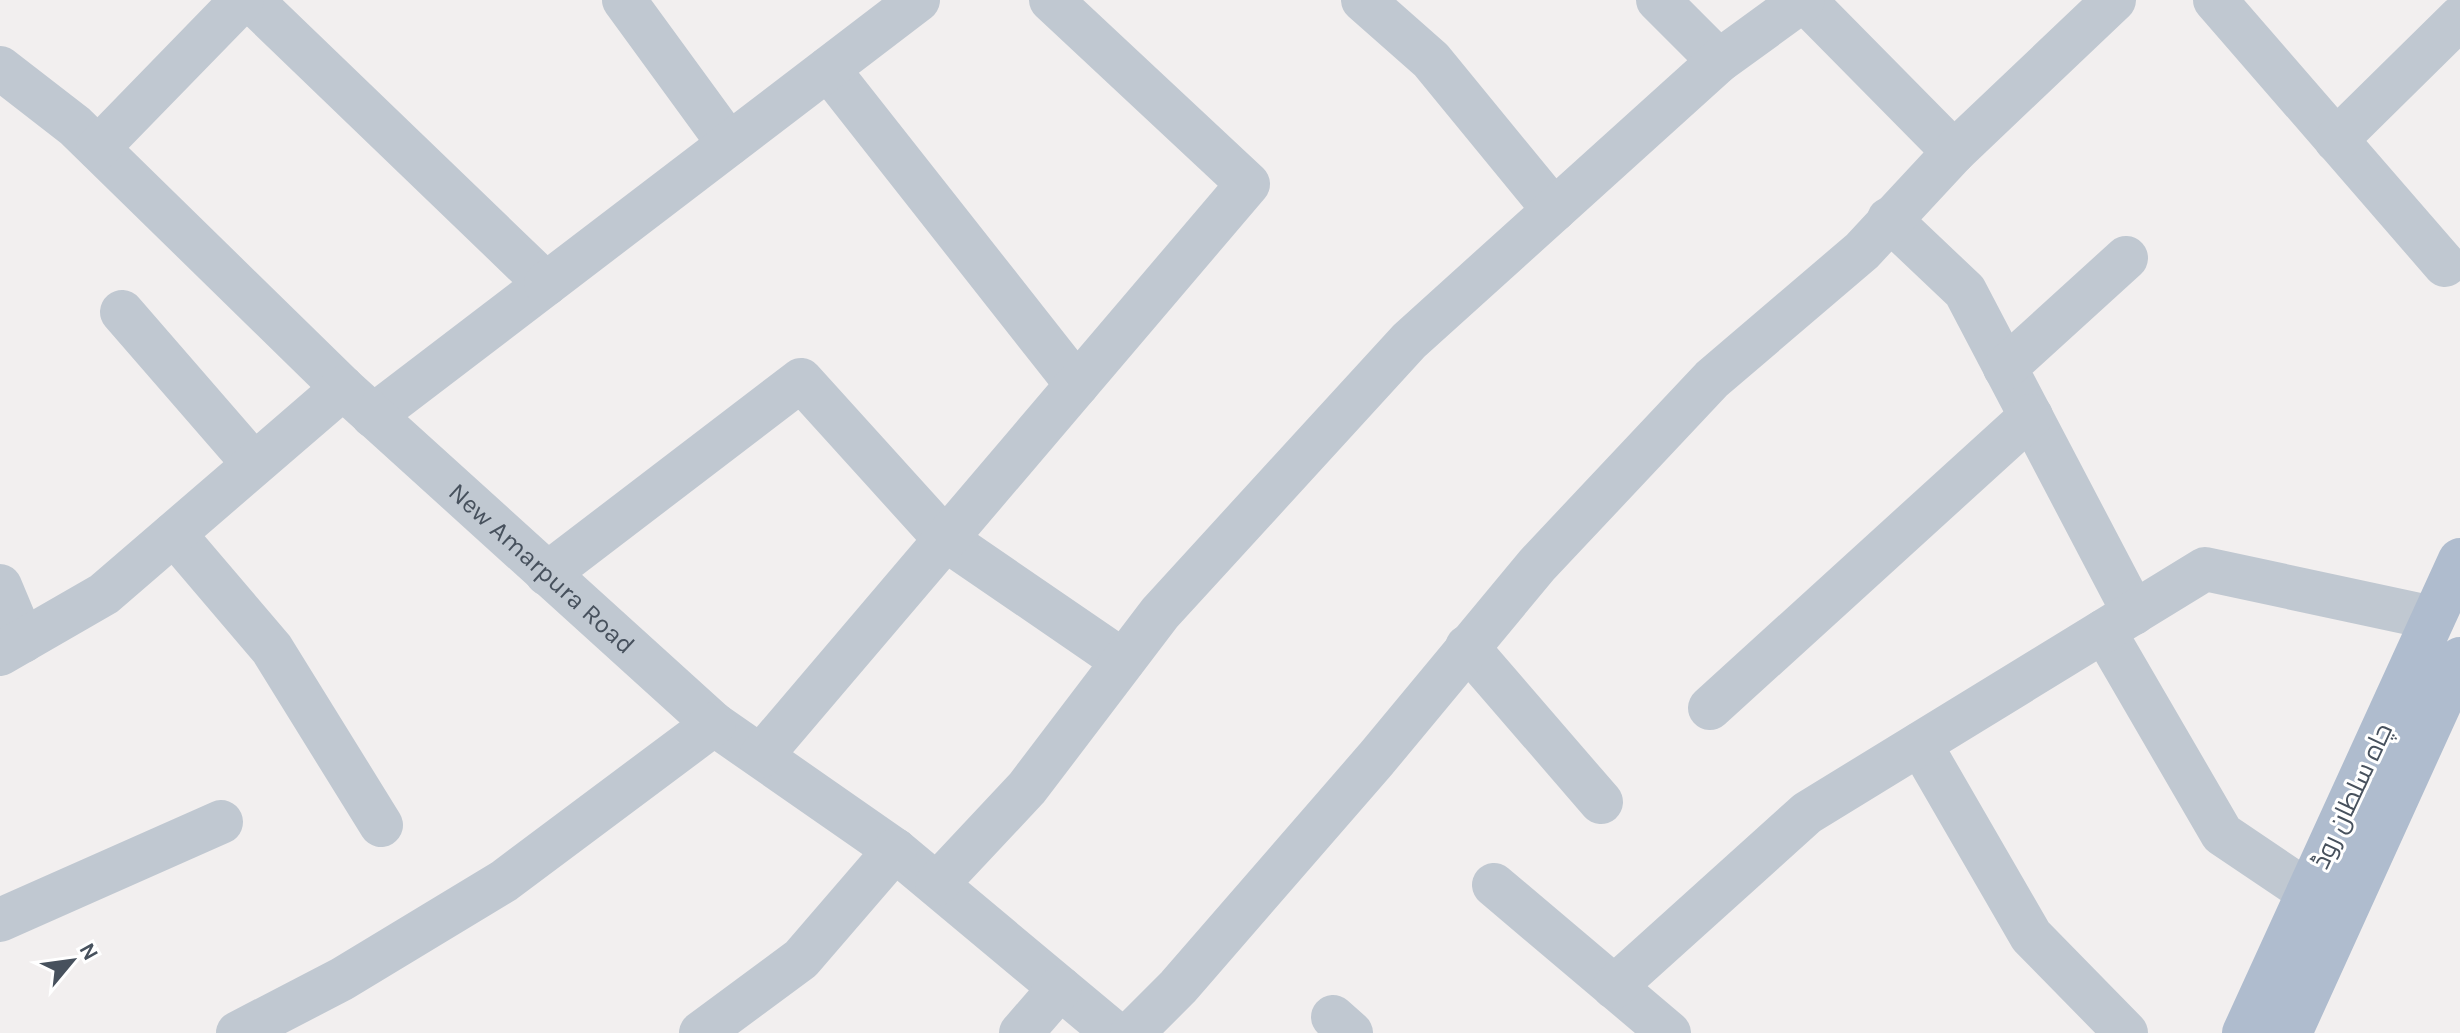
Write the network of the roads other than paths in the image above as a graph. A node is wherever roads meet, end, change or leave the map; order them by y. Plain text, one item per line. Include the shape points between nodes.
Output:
1 (242, 0) edge
2 (251, 0) edge
3 (624, 0) edge
4 (918, 0) edge
5 (1051, 0) edge
6 (1363, 0) edge
7 (1658, 0) edge
8 (1803, 0) edge
9 (2114, 0) edge
10 (2215, 0) edge
11 (2460, 18) edge
12 (1719, 61) junction
13 (0, 68) edge
14 (828, 69) junction
15 (2336, 140) junction
16 (729, 144) junction
17 (98, 148) junction
18 (1954, 152) junction
19 (1554, 210) junction
20 (1889, 219) junction
21 (2126, 258) dead end
22 (2445, 265) dead end
23 (546, 284) junction
24 (122, 312) dead end
25 (2005, 368) junction
26 (1077, 385) junction
27 (358, 402) junction
28 (2031, 416) junction
29 (254, 464) junction
30 (174, 534) junction
31 (945, 539) junction
32 (2460, 560) edge
33 (547, 574) junction
34 (0, 586) edge
35 (2433, 618) junction
36 (2119, 622) junction
37 (1467, 647) junction
38 (11, 648) edge
39 (2460, 659) edge
40 (1123, 661) junction
41 (1710, 708) dead end
42 (714, 724) junction
43 (1920, 744) junction
44 (761, 756) junction
45 (1601, 802) dead end
46 (221, 822) dead end
47 (381, 825) dead end
48 (895, 850) junction
49 (937, 884) junction
50 (1494, 885) dead end
51 (2308, 892) junction
52 (0, 920) edge
53 (1614, 987) junction
54 (1060, 988) junction
55 (1652, 1028) edge
56 (238, 1033) edge
57 (701, 1033) edge
58 (1021, 1033) edge
59 (1114, 1033) edge
60 (1132, 1033) edge
61 (2126, 1033) edge
62 (2244, 1033) edge
63 (2290, 1033) edge

1 - 17 street
2 - 23 street
3 - 16 street
4 - 14 street
5 - 26 street via 1248,184
6 - 19 street via 1431,60
7 - 12 street
8 - 12 street
8 - 18 street
9 - 18 street
10 - 15 street
11 - 15 street
12 - 19 street
13 - 17 street, New Amarpura Road
14 - 16 street
14 - 26 street
15 - 22 street
16 - 23 street
17 - 27 street, New Amarpura Road
18 - 20 street
19 - 40 street via 1409,341 1160,613
20 - 25 street via 1965,291
20 - 37 street via 1862,251 1712,379
21 - 25 street
23 - 27 street
24 - 29 street
25 - 28 street
26 - 31 street
27 - 29 street
27 - 33 street, New Amarpura Road
28 - 36 street
28 - 41 street
29 - 30 street
30 - 38 street via 104,594
30 - 47 street via 272,649
31 - 33 street via 801,380
31 - 40 street
31 - 44 street
32 - 35 main road, چاہ سلطان روڈ
33 - 42 street, New Amarpura Road
34 - 38 street
35 - 36 street via 2205,569
35 - 51 main road, چاہ سلطان روڈ
36 - 43 street
36 - 51 street via 2222,834
37 - 45 street
37 - 60 street via 1189,975
39 - 63 main road, چاہ سلطان روڈ
40 - 49 street via 1027,788
42 - 44 street, New Amarpura Road
42 - 56 street via 504,881 342,979
43 - 53 street via 1807,813
43 - 61 street via 2031,936
44 - 48 street, New Amarpura Road
46 - 52 street
48 - 49 street, New Amarpura Road
48 - 57 street via 801,959
49 - 54 street, New Amarpura Road
50 - 53 street
51 - 62 main road, چاہ سلطان روڈ
53 - 55 street
54 - 58 street
54 - 59 street, New Amarpura Road

